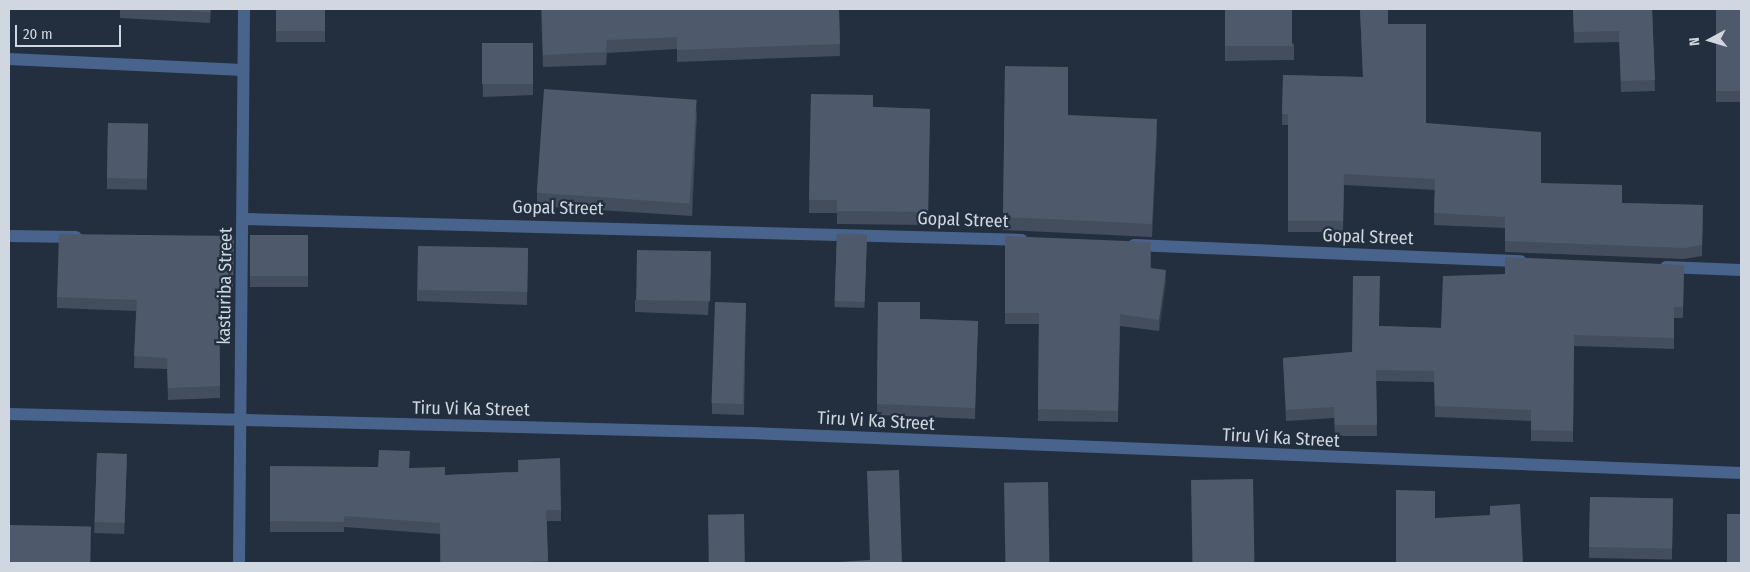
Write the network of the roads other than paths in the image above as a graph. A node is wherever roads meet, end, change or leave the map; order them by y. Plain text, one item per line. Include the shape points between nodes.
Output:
1 (244, 9) edge
2 (9, 59) edge
3 (243, 70) junction
4 (244, 219) junction
5 (9, 236) edge
6 (87, 237) edge
7 (224, 239) edge
8 (243, 239) junction
9 (1039, 241) edge
10 (1118, 244) edge
11 (1534, 261) edge
12 (1652, 266) edge
13 (1741, 270) edge
14 (9, 414) edge
15 (241, 422) junction
16 (1741, 473) edge
17 (239, 563) edge

1 - 3 street, kasturiba Street
2 - 3 street
3 - 4 street, kasturiba Street
4 - 8 street, kasturiba Street
4 - 9 street, Gopal Street
5 - 6 street
7 - 8 street
8 - 15 street, kasturiba Street
10 - 11 street, Gopal Street
12 - 13 street
14 - 15 street, Tiru Vi Ka Street
15 - 16 street, Tiru Vi Ka Street via 750,433
15 - 17 street, kasturiba Street

